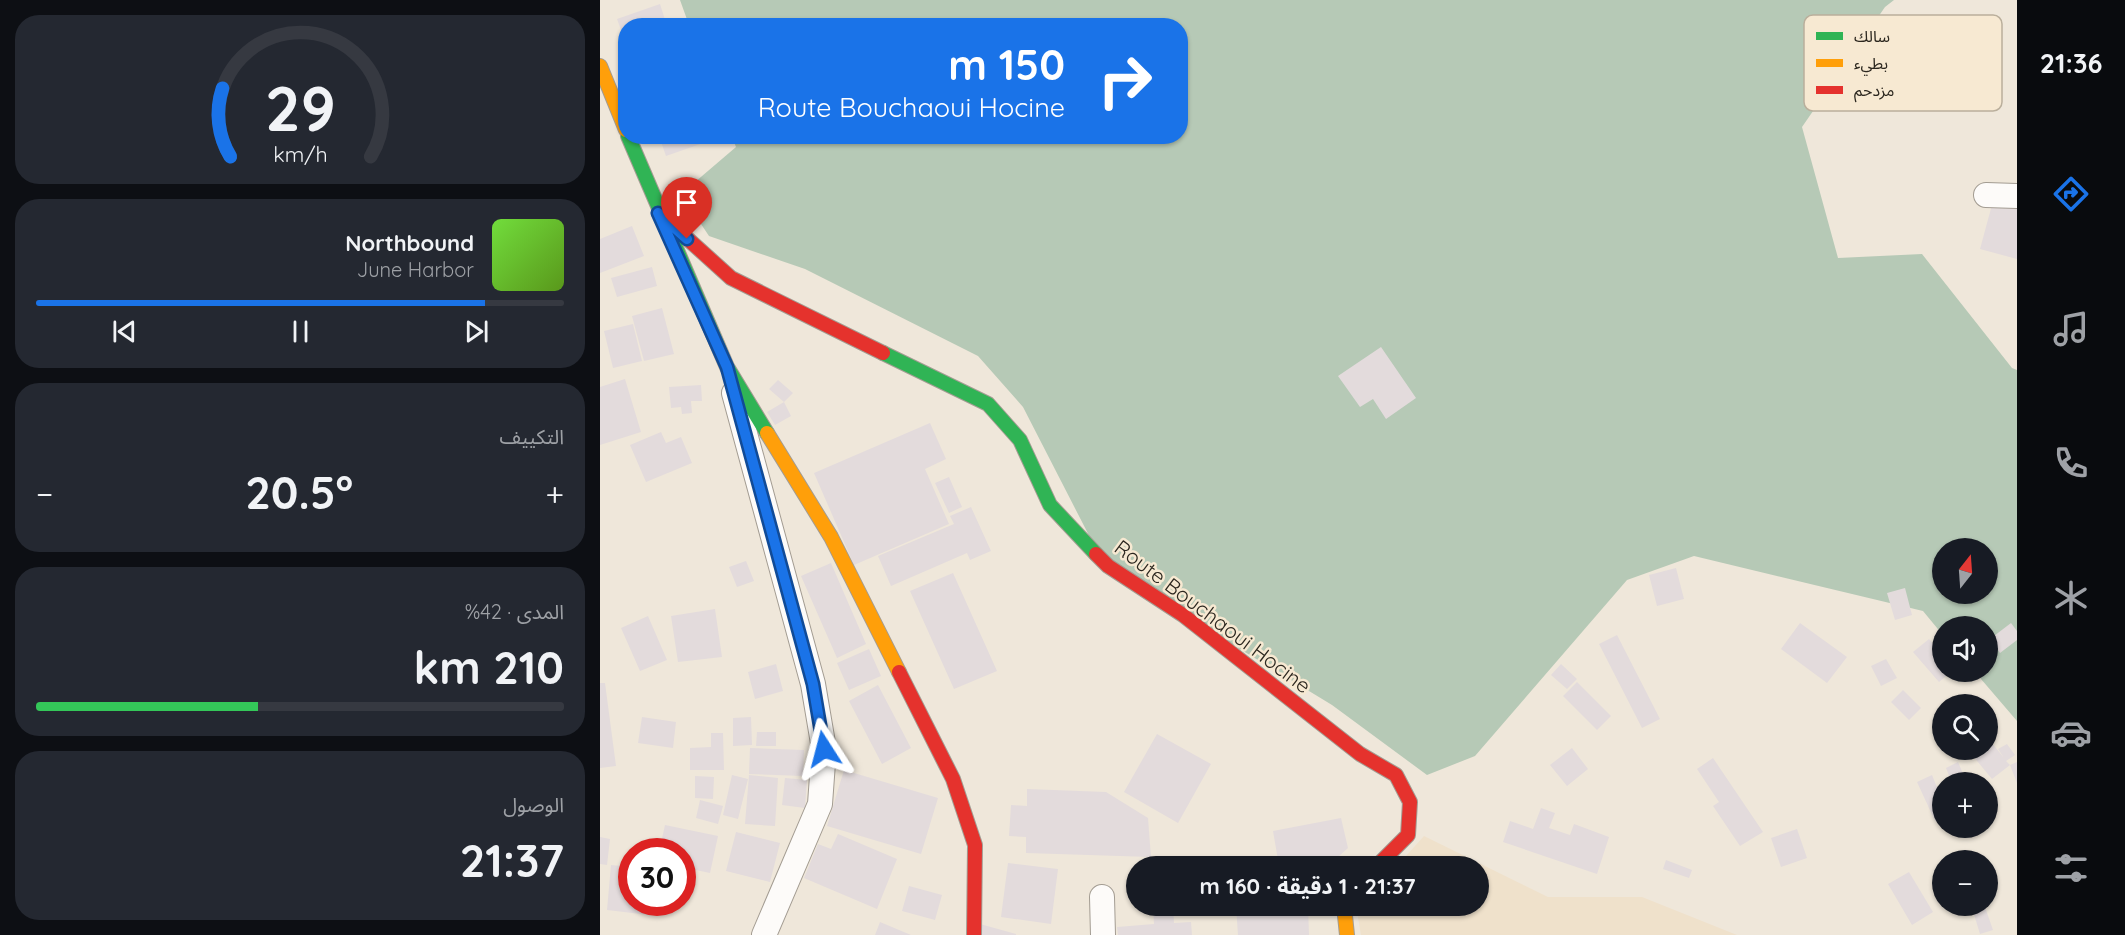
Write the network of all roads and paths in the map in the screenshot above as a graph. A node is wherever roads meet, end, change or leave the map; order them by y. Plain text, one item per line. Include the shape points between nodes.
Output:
1 (600, 66) edge
2 (618, 110) edge
3 (631, 144) edge
4 (1986, 195) dead end
5 (2017, 196) edge
6 (658, 213) junction
7 (727, 367) junction
8 (1387, 856) edge
9 (1102, 897) dead end
10 (1345, 916) edge
11 (764, 935) edge
12 (974, 935) edge
13 (1103, 935) edge
14 (1347, 935) edge

1 - 2 street
3 - 6 street, Route Bouchaoui Hocine
4 - 5 street
6 - 7 street
6 - 8 street, Route Bouchaoui Hocine via 731,278 988,404 1020,440 1050,505 1108,566 1183,615 1360,754 1396,776 1410,802 1408,835
7 - 11 street via 813,684 824,749 820,804
7 - 12 street via 831,537 953,779 975,845
9 - 13 street
10 - 14 street

